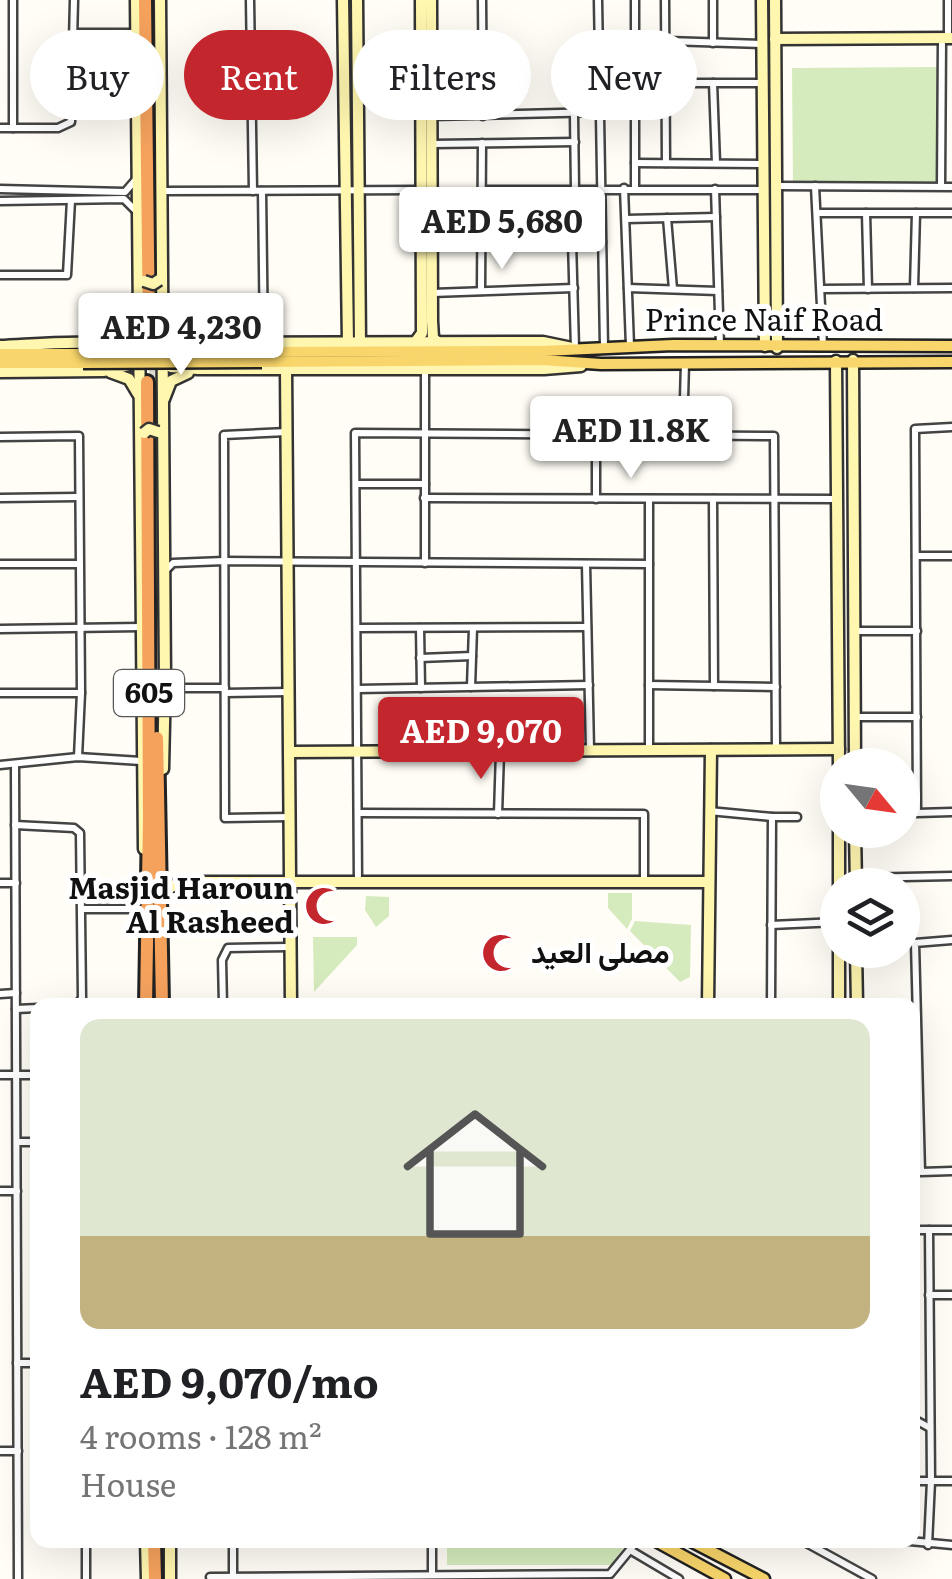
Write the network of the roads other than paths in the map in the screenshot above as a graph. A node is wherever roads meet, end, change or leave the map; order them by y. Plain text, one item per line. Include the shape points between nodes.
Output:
1 (13, 0) edge
2 (74, 0) edge
3 (136, 0) edge
4 (149, 0) edge
5 (160, 0) edge
6 (250, 0) edge
7 (343, 0) edge
8 (358, 0) edge
9 (421, 0) edge
10 (431, 0) edge
11 (482, 0) edge
12 (598, 0) edge
13 (635, 0) edge
14 (665, 0) edge
15 (713, 0) edge
16 (762, 0) edge
17 (775, 0) edge
18 (948, 0) edge
19 (74, 30) edge
20 (137, 30) edge
21 (431, 30) edge
22 (482, 30) edge
23 (599, 30) edge
24 (636, 30) edge
25 (665, 30) edge
26 (948, 38) edge
27 (775, 39) junction
28 (697, 42) edge
29 (713, 43) junction
30 (762, 44) junction
31 (763, 82) junction
32 (697, 83) edge
33 (713, 83) junction
34 (952, 119) edge
35 (71, 120) edge
36 (138, 120) edge
37 (432, 120) edge
38 (574, 120) edge
39 (602, 120) edge
40 (635, 120) edge
41 (666, 120) edge
42 (942, 120) junction
43 (0, 128) edge
44 (14, 128) junction
45 (575, 142) junction
46 (769, 142) junction
47 (482, 143) junction
48 (432, 144) junction
49 (635, 162) junction
50 (666, 163) junction
51 (716, 163) junction
52 (764, 164) junction
53 (138, 176) junction
54 (776, 186) junction
55 (815, 186) junction
56 (941, 186) junction
57 (952, 186) edge
58 (601, 188) junction
59 (624, 188) junction
60 (634, 188) junction
61 (0, 189) edge
62 (575, 189) junction
63 (715, 189) junction
64 (346, 190) junction
65 (360, 190) junction
66 (426, 190) junction
67 (482, 190) junction
68 (764, 190) junction
69 (162, 191) junction
70 (258, 191) junction
71 (71, 200) junction
72 (0, 201) edge
73 (866, 213) junction
74 (916, 213) junction
75 (952, 213) edge
76 (139, 214) junction
77 (817, 214) junction
78 (716, 217) junction
79 (667, 218) junction
80 (626, 219) junction
81 (482, 242) junction
82 (572, 242) junction
83 (602, 242) junction
84 (0, 275) edge
85 (161, 276) junction
86 (142, 278) junction
87 (574, 288) junction
88 (628, 288) junction
89 (914, 288) junction
90 (952, 288) edge
91 (673, 289) junction
92 (821, 289) junction
93 (868, 289) junction
94 (718, 290) junction
95 (482, 291) junction
96 (432, 293) junction
97 (771, 304) junction
98 (140, 313) junction
99 (354, 314) junction
100 (163, 316) junction
101 (152, 335) junction
102 (440, 343) junction
103 (202, 344) junction
104 (237, 344) junction
105 (354, 344) junction
106 (414, 344) junction
107 (99, 345) junction
108 (0, 346) edge
109 (630, 346) junction
110 (720, 346) junction
111 (952, 346) edge
112 (771, 347) junction
113 (824, 347) junction
114 (576, 348) junction
115 (604, 348) junction
116 (262, 353) junction
117 (0, 354) edge
118 (151, 358) junction
119 (852, 360) junction
120 (836, 361) junction
121 (685, 362) junction
122 (952, 362) edge
123 (0, 364) edge
124 (601, 364) junction
125 (91, 365) junction
126 (238, 369) junction
127 (286, 369) junction
128 (425, 369) junction
129 (198, 370) junction
130 (0, 372) edge
131 (151, 379) junction
132 (838, 386) junction
133 (852, 387) junction
134 (139, 396) junction
135 (163, 402) junction
136 (952, 427) edge
137 (426, 431) junction
138 (288, 432) junction
139 (596, 434) junction
140 (684, 435) junction
141 (0, 436) edge
142 (160, 436) junction
143 (142, 438) junction
144 (356, 484) junction
145 (424, 484) junction
146 (77, 497) junction
147 (0, 498) edge
148 (424, 498) junction
149 (596, 499) junction
150 (649, 499) junction
151 (713, 499) junction
152 (775, 499) junction
153 (838, 499) junction
154 (916, 556) junction
155 (952, 556) edge
156 (224, 561) junction
157 (289, 562) junction
158 (357, 562) junction
159 (425, 563) junction
160 (0, 564) edge
161 (78, 564) junction
162 (586, 564) junction
163 (649, 564) junction
164 (168, 568) junction
165 (587, 627) junction
166 (140, 628) junction
167 (358, 628) junction
168 (420, 628) junction
169 (473, 628) junction
170 (0, 629) edge
171 (79, 629) junction
172 (853, 631) junction
173 (917, 631) junction
174 (472, 656) junction
175 (420, 658) junction
176 (165, 680) junction
177 (649, 684) junction
178 (589, 686) junction
179 (714, 686) junction
180 (471, 687) junction
181 (776, 687) junction
182 (421, 688) junction
183 (358, 689) junction
184 (224, 691) junction
185 (290, 692) junction
186 (81, 693) junction
187 (0, 694) edge
188 (854, 717) junction
189 (918, 717) junction
190 (839, 748) edge
191 (854, 748) edge
192 (776, 749) junction
193 (820, 749) edge
194 (500, 750) junction
195 (590, 750) junction
196 (649, 750) junction
197 (711, 750) junction
198 (358, 751) junction
199 (290, 752) junction
200 (78, 757) junction
201 (141, 761) junction
202 (15, 764) junction
203 (0, 765) edge
204 (160, 795) junction
205 (710, 811) junction
206 (952, 812) edge
207 (358, 813) junction
208 (498, 814) junction
209 (291, 817) junction
210 (772, 817) junction
211 (797, 817) dead end
212 (16, 825) junction
213 (952, 876) edge
214 (920, 878) edge
215 (146, 881) junction
216 (16, 882) junction
217 (644, 882) junction
218 (708, 882) junction
219 (0, 883) edge
220 (291, 884) junction
221 (358, 884) junction
222 (161, 903) junction
223 (82, 909) junction
224 (146, 909) junction
225 (820, 923) edge
226 (772, 925) junction
227 (952, 940) edge
228 (291, 948) junction
229 (839, 968) edge
230 (856, 968) edge
231 (0, 994) edge
232 (16, 994) junction
233 (82, 998) edge
234 (146, 998) edge
235 (162, 998) edge
236 (223, 998) edge
237 (291, 998) edge
238 (708, 998) edge
239 (771, 998) edge
240 (839, 998) edge
241 (857, 998) edge
242 (915, 998) edge
243 (30, 1008) edge
244 (16, 1009) junction
245 (0, 1075) edge
246 (16, 1075) junction
247 (30, 1075) edge
248 (920, 1138) edge
249 (17, 1142) junction
250 (30, 1142) edge
251 (952, 1171) edge
252 (0, 1191) edge
253 (17, 1191) junction
254 (920, 1230) edge
255 (929, 1230) junction
256 (952, 1230) edge
257 (952, 1295) edge
258 (929, 1296) junction
259 (17, 1363) junction
260 (30, 1363) edge
261 (920, 1422) edge
262 (930, 1428) junction
263 (18, 1450) junction
264 (0, 1451) edge
265 (920, 1481) edge
266 (931, 1481) junction
267 (952, 1481) edge
268 (920, 1544) edge
269 (928, 1545) junction
270 (952, 1545) edge
271 (86, 1548) edge
272 (149, 1548) edge
273 (158, 1548) edge
274 (168, 1548) edge
275 (233, 1548) edge
276 (432, 1548) edge
277 (669, 1548) edge
278 (707, 1548) edge
279 (816, 1548) edge
280 (630, 1550) joint
281 (432, 1575) junction
282 (232, 1576) junction
283 (210, 1577) edge
284 (550, 1577) edge
285 (159, 1578) edge
286 (313, 1578) edge
287 (18, 1579) edge
288 (86, 1579) edge
289 (680, 1579) edge
290 (725, 1579) edge
291 (764, 1579) edge
292 (872, 1579) edge

1 - 44 street
2 - 19 street
3 - 20 street
4 - 101 highway
5 - 69 street
6 - 70 street
7 - 64 street
8 - 65 street
9 - 66 street
10 - 21 street
11 - 22 street
12 - 23 street
13 - 24 street
14 - 25 street
15 - 29 street
16 - 30 street
17 - 27 street
18 - 26 street
26 - 27 street
26 - 42 street
27 - 46 street
28 - 29 street
29 - 30 street
30 - 31 street
31 - 33 street
31 - 46 street
32 - 33 street
33 - 51 street
34 - 42 street
35 - 44 street via 58,128
36 - 53 street
37 - 48 street
38 - 45 street
39 - 58 street
40 - 49 street
41 - 50 street
42 - 56 street
43 - 44 street
45 - 47 street
45 - 62 street
46 - 52 street
46 - 54 street
47 - 48 street
47 - 67 street
48 - 66 street
49 - 50 street
49 - 60 street
50 - 51 street
51 - 52 street
52 - 68 street
53 - 61 street via 125,192
53 - 76 street
54 - 55 street
54 - 97 street
55 - 56 street
55 - 77 street
56 - 57 street
58 - 59 street
58 - 62 street
58 - 83 street
59 - 60 street
59 - 80 street
60 - 63 street
62 - 67 street
63 - 68 street
63 - 78 street
64 - 65 street
64 - 70 street
64 - 99 street
65 - 66 street
65 - 99 street
66 - 96 street
66 - 106 street via 422,334
67 - 81 street
68 - 97 street
69 - 70 street
69 - 85 street
70 - 116 street
71 - 72 street
71 - 76 street via 124,199
71 - 84 street via 67,276
73 - 74 street
73 - 77 street
73 - 93 street
74 - 75 street
74 - 89 street
76 - 86 street
77 - 92 street
78 - 79 street
78 - 94 street
79 - 80 street
79 - 91 street
80 - 88 street
81 - 82 street
81 - 95 street
82 - 83 street
82 - 87 street
83 - 115 street
85 - 86 street, bridge via 154,284
85 - 100 street
86 - 98 street
87 - 95 street
87 - 114 street
88 - 91 street
88 - 109 street
89 - 90 street
89 - 93 street
91 - 94 street
92 - 93 street
92 - 113 street
94 - 110 street
95 - 96 street
96 - 102 street via 433,338
97 - 112 street
98 - 101 street
98 - 107 street via 129,336
99 - 105 street
100 - 101 street
100 - 103 street via 174,337
101 - 118 street
101 - 118 street
102 - 106 street, Prince Naif Road
102 - 114 street, Prince Naif Road
103 - 104 street, Prince Naif Road
103 - 118 street, Prince Naif Road
104 - 116 street, Prince Naif Road
104 - 126 street via 228,360
105 - 106 street, Prince Naif Road
105 - 116 street, Prince Naif Road
107 - 108 street
107 - 118 street, Prince Naif Road
107 - 125 street via 106,359 102,367
109 - 110 main road, Prince Naif Road
109 - 115 main road, Prince Naif Road
110 - 112 main road, Prince Naif Road
111 - 113 main road, Prince Naif Road
112 - 113 main road, Prince Naif Road
114 - 115 main road, Prince Naif Road
114 - 116 main road, Prince Naif Road
116 - 124 main road, Prince Naif Road
116 - 125 main road, Prince Naif Road, bridge
117 - 125 main road, Prince Naif Road
118 - 125 street, Prince Naif Road via 128,367
118 - 129 street, Prince Naif Road
118 - 131 street
118 - 131 street
119 - 120 main road, Prince Naif Road
119 - 122 main road, Prince Naif Road
119 - 133 street
120 - 121 main road, Prince Naif Road
120 - 132 street
121 - 124 main road, Prince Naif Road
121 - 140 street
123 - 125 main road, Prince Naif Road
124 - 128 street, Prince Naif Road
125 - 130 street, Prince Naif Road
125 - 134 street via 129,379
126 - 127 street, Prince Naif Road
126 - 129 street, Prince Naif Road
127 - 128 street, Prince Naif Road
127 - 138 street
128 - 137 street
129 - 135 street via 171,382
131 - 134 street
131 - 135 street
131 - 204 highway, 605
131 - 215 highway, 605
132 - 133 street
132 - 153 street
133 - 172 street
134 - 143 street
135 - 142 street
136 - 154 street via 915,429
137 - 139 street
137 - 144 street via 355,433
137 - 145 street
138 - 156 street via 224,435
138 - 157 street
139 - 140 street
139 - 149 street
140 - 152 street via 774,436
141 - 146 street via 78,436
142 - 143 street, bridge via 150,429
142 - 164 street
143 - 166 street
144 - 145 street
144 - 158 street
145 - 148 street
146 - 147 street
146 - 161 street
148 - 149 street
148 - 159 street
149 - 150 street
150 - 151 street
150 - 163 street
151 - 152 street
151 - 179 street
152 - 153 street
152 - 181 street
153 - 190 street
154 - 155 street
154 - 173 street
156 - 157 street
156 - 164 street
156 - 184 street
157 - 158 street
157 - 185 street
158 - 159 street
158 - 167 street
159 - 162 street
160 - 161 street
161 - 171 street
162 - 163 street
162 - 165 street
163 - 177 street
164 - 176 street
165 - 169 street
165 - 178 street
166 - 171 street
166 - 201 street
167 - 168 street
167 - 183 street
168 - 169 street
168 - 175 street
169 - 174 street
170 - 171 street
171 - 186 street
172 - 173 street
172 - 188 street
173 - 189 street
174 - 175 street
174 - 180 street
175 - 182 street
176 - 184 street via 176,688
176 - 204 street
177 - 179 street
177 - 196 street
178 - 180 street
178 - 195 street
179 - 181 street
180 - 182 street
181 - 192 street
182 - 183 street
183 - 198 street
184 - 185 street
184 - 209 street via 225,818
185 - 199 street
186 - 187 street
186 - 200 street
188 - 189 street
188 - 191 street
189 - 206 street via 917,813
192 - 193 street
192 - 197 street
194 - 195 street
194 - 198 street
194 - 208 street
195 - 196 street
196 - 197 street
197 - 205 street
198 - 199 street
198 - 207 street
199 - 209 street
200 - 201 street
200 - 202 street
201 - 215 street
202 - 203 street
202 - 212 street
204 - 222 highway, 605
205 - 210 street
205 - 218 street
207 - 208 street
207 - 221 street
208 - 217 street via 644,814
209 - 220 street
210 - 211 street
210 - 226 street
212 - 216 street
212 - 223 street via 80,833
213 - 214 street
215 - 224 highway, 605
216 - 219 street
216 - 232 street
217 - 218 street
217 - 221 street
218 - 238 street
220 - 221 street
220 - 222 street via 180,882
220 - 228 street
222 - 235 highway, 605
223 - 224 street
223 - 233 street
224 - 234 highway, 605
225 - 226 street
226 - 239 street
227 - 242 street via 916,943
228 - 236 street via 228,948
228 - 237 street
229 - 240 street
230 - 241 street
231 - 232 street
232 - 244 street
243 - 244 street
244 - 246 street
245 - 246 street
246 - 247 street
246 - 249 street
248 - 251 street via 922,1172
249 - 250 street
249 - 253 street
252 - 253 street
253 - 259 street
254 - 255 street
255 - 256 street
255 - 258 street
257 - 258 street
258 - 262 street
259 - 260 street
259 - 263 street
261 - 262 street
262 - 266 street
263 - 264 street
263 - 287 street
265 - 266 street
266 - 267 street
266 - 269 street
268 - 269 street
269 - 270 street
271 - 288 street
272 - 285 street
273 - 285 highway
274 - 285 street
275 - 282 street
276 - 281 street
277 - 290 main road
278 - 291 main road
279 - 292 street
280 - 284 street via 610,1574
280 - 289 street
281 - 284 street
281 - 286 street
282 - 283 street
282 - 286 street

